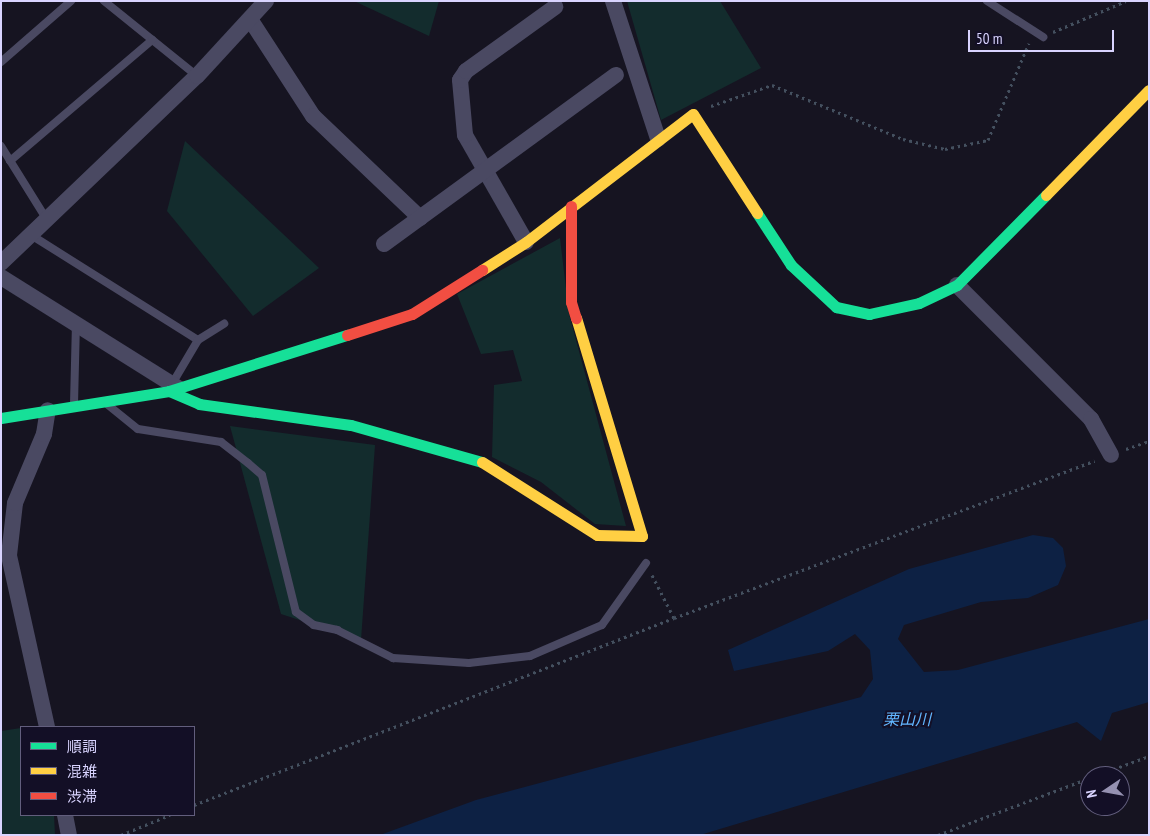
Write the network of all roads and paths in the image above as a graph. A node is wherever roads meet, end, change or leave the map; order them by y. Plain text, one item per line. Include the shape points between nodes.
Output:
1 (71, 1) edge
2 (104, 1) edge
3 (266, 1) edge
4 (613, 1) edge
5 (987, 1) edge
6 (1126, 1) edge
7 (555, 7) dead end
8 (250, 19) junction
9 (1043, 37) junction
10 (152, 40) junction
11 (1, 62) edge
12 (616, 75) dead end
13 (197, 76) junction
14 (1149, 90) edge
15 (693, 114) junction
16 (658, 138) junction
17 (1, 146) edge
18 (10, 161) junction
19 (484, 171) junction
20 (571, 206) junction
21 (420, 218) junction
22 (47, 220) junction
23 (31, 235) junction
24 (526, 242) junction
25 (384, 244) dead end
26 (1, 263) edge
27 (1, 277) edge
28 (957, 285) junction
29 (76, 321) junction
30 (224, 324) dead end
31 (198, 340) junction
32 (173, 388) junction
33 (103, 401) junction
34 (74, 406) junction
35 (48, 410) junction
36 (1, 418) edge
37 (1149, 441) edge
38 (1110, 455) junction
39 (646, 563) joint
40 (674, 618) junction
41 (47, 726) edge
42 (1149, 756) edge
43 (1122, 766) edge
44 (1080, 782) edge
45 (195, 805) edge
46 (65, 816) edge
47 (168, 816) edge
48 (69, 835) edge
49 (121, 835) edge
50 (938, 835) edge

1 - 11 lane
2 - 10 lane
3 - 8 street
4 - 16 street
5 - 9 lane
6 - 9 path
7 - 19 street via 466,71 460,80 465,135
8 - 13 street
8 - 21 street via 313,116
9 - 15 path via 1030,42 996,127 988,140 979,142 945,149 903,139 772,85 745,91
10 - 13 lane
10 - 18 lane
12 - 19 street
13 - 22 street
14 - 28 street
15 - 16 street
15 - 28 street via 791,266 836,307 869,314 919,303
16 - 20 street
17 - 18 lane
18 - 22 lane
19 - 21 street
19 - 24 street
20 - 24 street
20 - 32 street via 571,302 642,536 597,535 483,462 351,425 199,404
21 - 25 street
22 - 23 street
23 - 26 street
23 - 31 lane
24 - 32 street via 412,314
27 - 29 street
28 - 38 street via 1091,419
29 - 32 street
29 - 34 lane
30 - 31 lane
31 - 32 lane
32 - 33 street
33 - 34 street
33 - 39 lane via 138,429 221,442 262,475 296,612 314,625 337,630 393,658 469,663 530,656 602,625
34 - 35 street
35 - 36 street
35 - 41 street via 44,434 15,503 9,556
37 - 38 path
38 - 40 path
39 - 40 path
40 - 45 path
42 - 43 path
44 - 50 path
46 - 48 street
47 - 49 path

